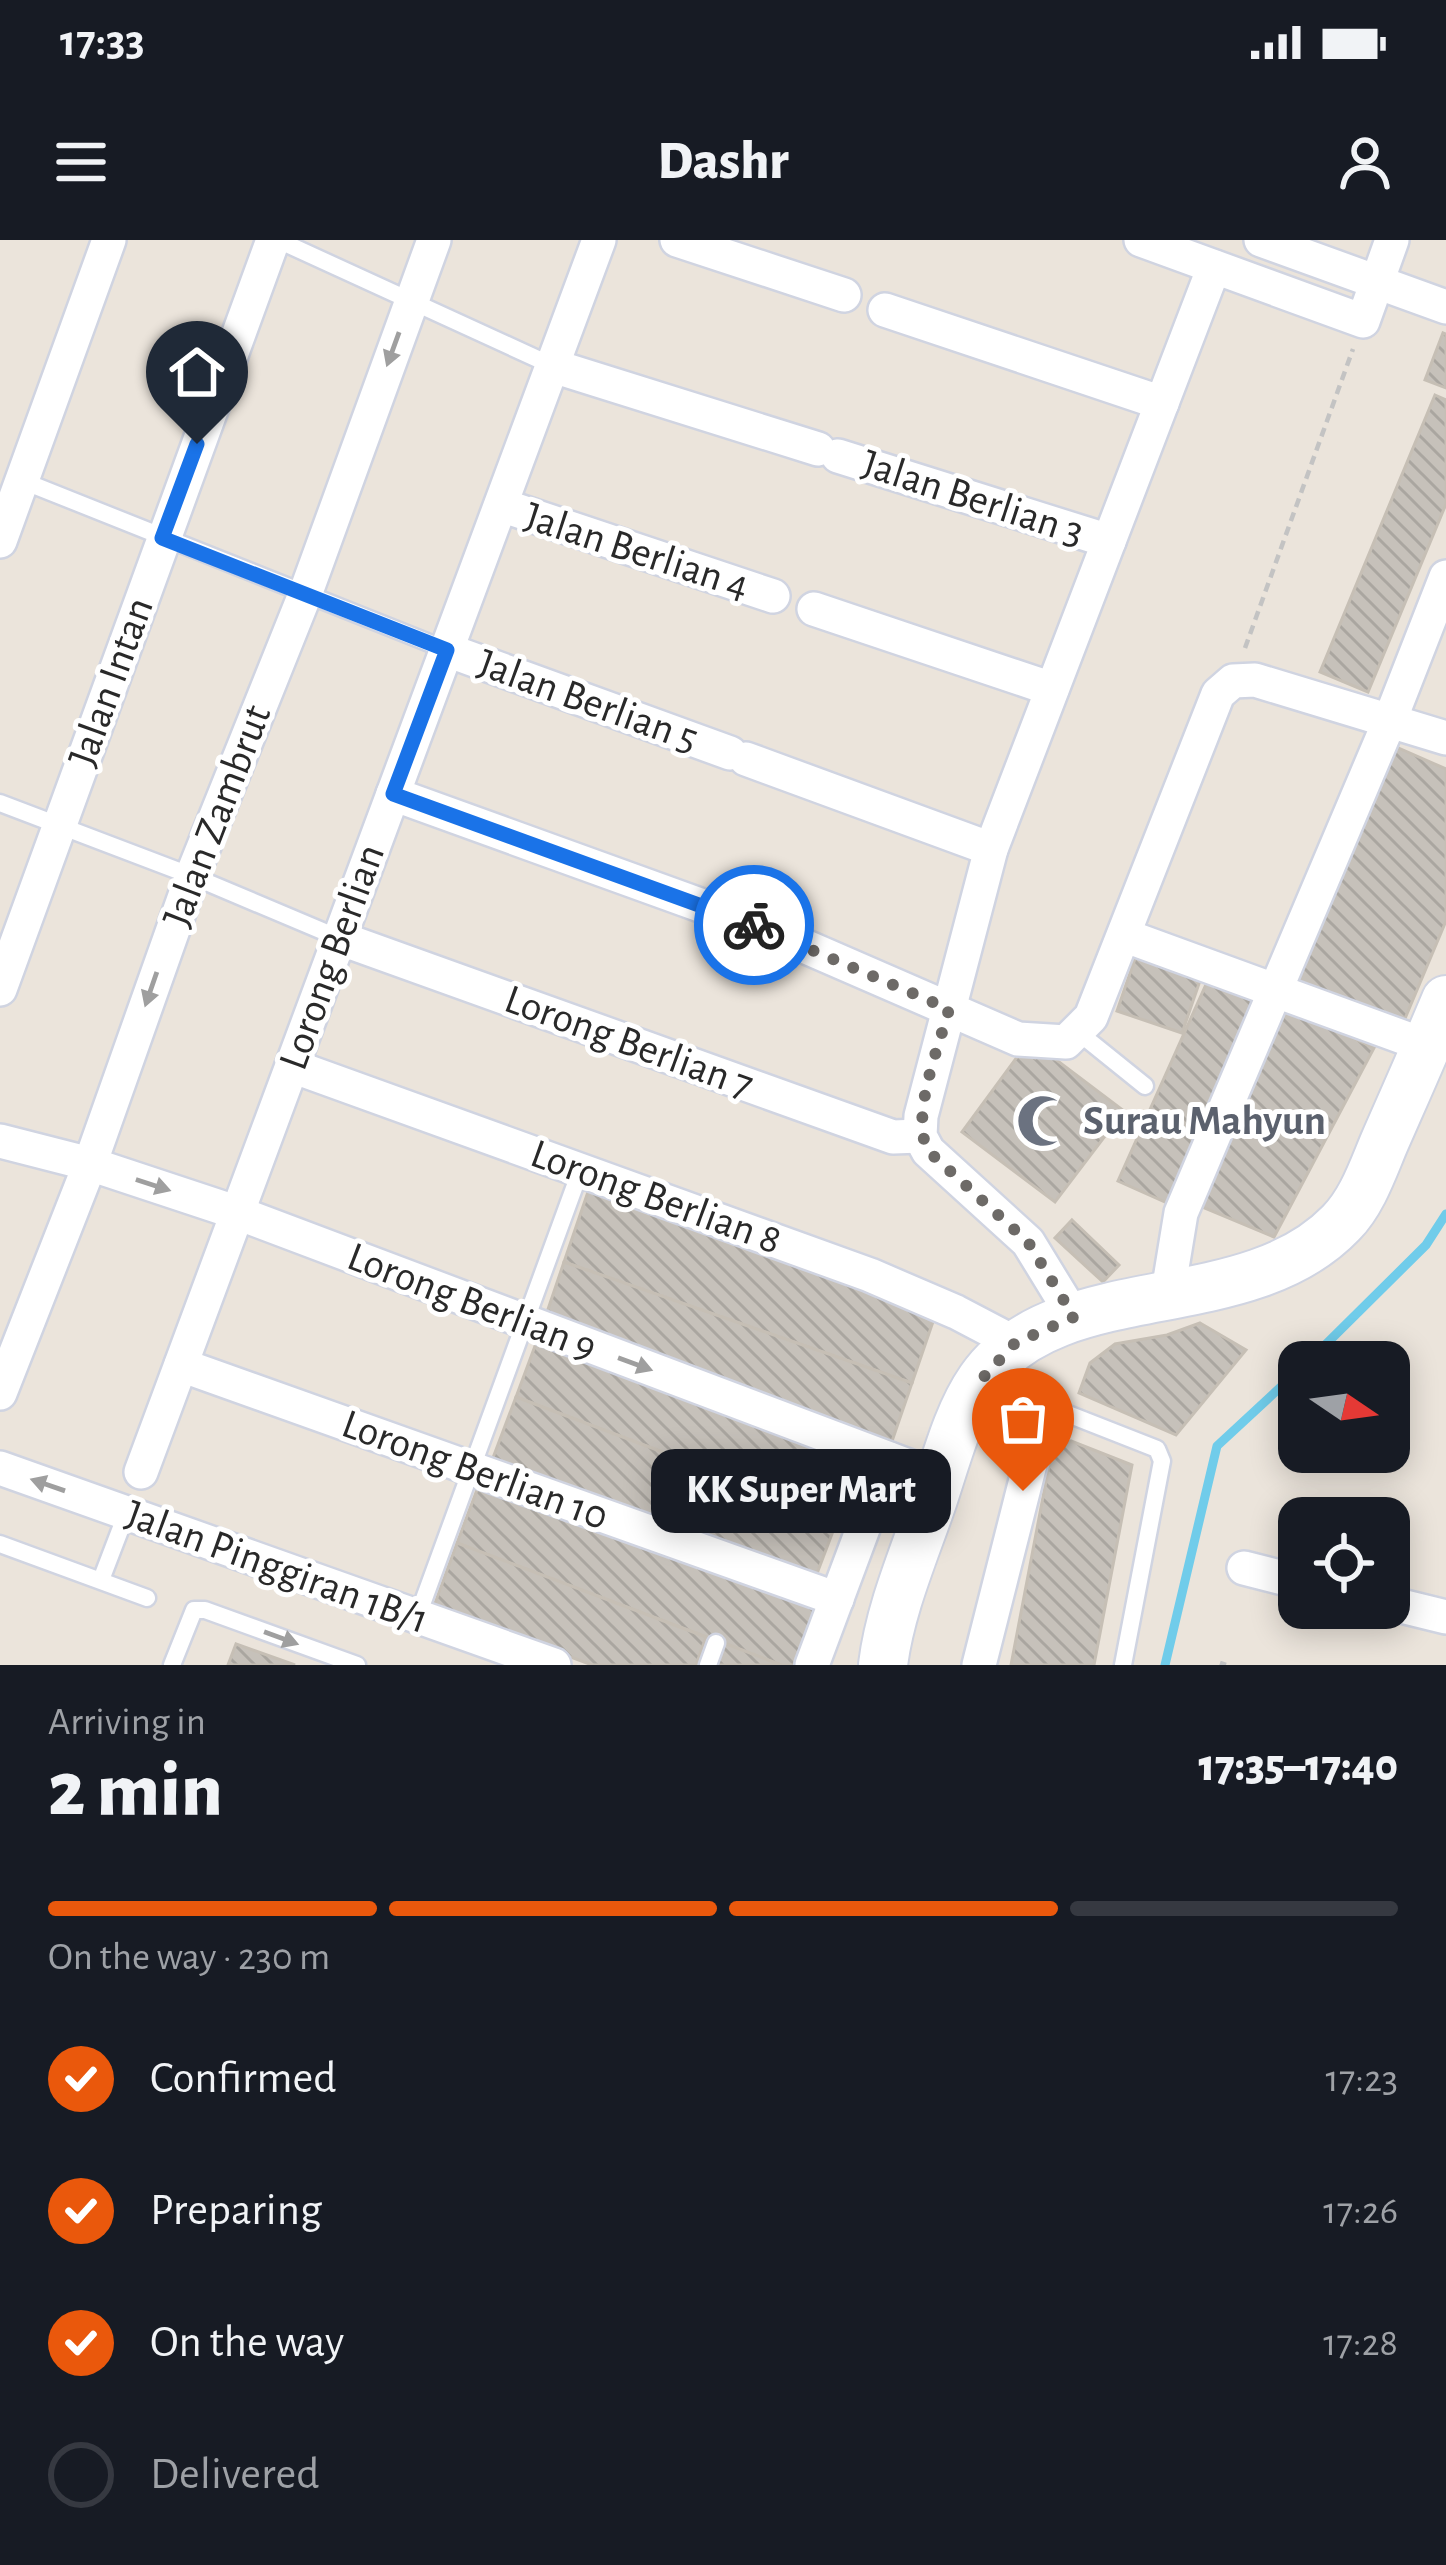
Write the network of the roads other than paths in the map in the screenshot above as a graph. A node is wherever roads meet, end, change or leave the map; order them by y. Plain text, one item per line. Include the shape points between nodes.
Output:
1 (109, 240) edge
2 (275, 240) edge
3 (434, 240) edge
4 (599, 240) edge
5 (677, 240) edge
6 (1141, 240) edge
7 (1261, 240) edge
8 (1392, 240) edge
9 (1214, 267) junction
10 (1377, 282) junction
11 (844, 296) dead end
12 (411, 300) junction
13 (1446, 308) edge
14 (885, 310) dead end
15 (553, 366) junction
16 (1162, 403) junction
17 (11, 478) edge
18 (501, 505) junction
19 (162, 538) junction
20 (0, 541) edge
21 (1109, 541) junction
22 (1446, 577) edge
23 (306, 592) junction
24 (773, 596) dead end
25 (814, 609) dead end
26 (447, 650) junction
27 (1052, 689) junction
28 (1390, 720) junction
29 (1446, 738) edge
30 (393, 794) junction
31 (0, 803) edge
32 (59, 826) junction
33 (991, 849) junction
34 (192, 875) junction
35 (1126, 936) junction
36 (340, 938) junction
37 (0, 989) edge
38 (1276, 993) junction
39 (1446, 1000) edge
40 (949, 1009) junction
41 (1078, 1033) junction
42 (1427, 1046) junction
43 (292, 1066) junction
44 (1145, 1086) dead end
45 (920, 1136) junction
46 (0, 1141) edge
47 (90, 1164) junction
48 (581, 1168) junction
49 (238, 1213) junction
50 (1167, 1298) junction
51 (1074, 1317) junction
52 (525, 1323) junction
53 (1015, 1343) junction
54 (181, 1365) junction
55 (980, 1381) junction
56 (0, 1393) edge
57 (1045, 1405) junction
58 (889, 1459) junction
59 (0, 1468) edge
60 (472, 1469) junction
61 (141, 1472) dead end
62 (940, 1478) junction
63 (127, 1512) junction
64 (0, 1544) edge
65 (1244, 1568) dead end
66 (1278, 1577) edge
67 (100, 1580) junction
68 (147, 1598) dead end
69 (837, 1598) junction
70 (1410, 1608) edge
71 (1446, 1617) edge
72 (417, 1618) junction
73 (716, 1643) dead end
74 (172, 1665) edge
75 (357, 1665) edge
76 (554, 1665) edge
77 (708, 1665) edge
78 (812, 1665) edge
79 (883, 1665) edge
80 (979, 1665) edge
81 (1123, 1665) edge

1 - 17 street
2 - 12 lane
2 - 19 street, Jalan Intan
3 - 12 street, Jalan Zambrut
4 - 15 street, Lorong Berlian
5 - 11 street
6 - 9 street
7 - 10 street
8 - 10 street
9 - 10 street via 1364,321
9 - 16 street
10 - 13 street
12 - 15 lane
12 -> 23 street, Jalan Zambrut
14 - 16 street
15 - 18 street, Lorong Berlian
15 - 21 street, Jalan Berlian 3
16 - 21 street
17 - 19 lane
17 - 20 street
18 - 24 street, Jalan Berlian 4
18 - 26 street, Lorong Berlian
19 - 23 lane
19 - 32 street, Jalan Intan
21 - 27 street
22 - 28 street
23 - 26 lane
23 - 34 street, Jalan Zambrut
25 - 27 street
26 - 30 street, Lorong Berlian
26 - 33 street, Jalan Berlian 5
27 - 33 street
28 - 29 street
28 - 35 street via 1255,680 1233,681 1218,694
28 - 38 street
30 - 36 street, Lorong Berlian
30 - 40 street via 758,926
31 - 32 lane
32 - 34 lane
32 - 37 street, Jalan Intan
33 - 40 street
34 - 36 lane
34 -> 47 street, Jalan Zambrut
35 - 38 street
35 - 41 street
36 - 43 street, Lorong Berlian
36 - 45 street, Lorong Berlian 7 via 893,1137
38 - 42 street
38 - 50 street via 1181,1213
39 - 42 street
40 - 41 street via 1018,1039 1066,1042
40 - 45 street
41 - 44 lane
42 - 50 street via 1345,1220 1281,1268
43 - 48 street, Lorong Berlian 8
43 - 49 street, Lorong Berlian
45 - 51 street via 1028,1242
46 - 47 street, Lorong Berlian 9
47 -> 49 street, Lorong Berlian 9
47 - 56 street, Jalan Zambrut
48 - 52 lane
48 - 53 street, Lorong Berlian 8 via 870,1275
49 - 52 street, Lorong Berlian 9
49 - 54 street, Lorong Berlian
50 - 51 street
51 - 53 street
52 -> 58 street, Lorong Berlian 9
52 - 60 lane
53 - 55 street
54 - 60 street, Lorong Berlian 10
54 - 61 street, Lorong Berlian
55 - 57 street
55 - 62 street
57 - 80 street
57 - 81 lane via 1157,1449 1162,1461
58 - 62 street, Lorong Berlian 9
58 - 69 street
63 -> 59 street, Jalan Pinggiran 1B/1
60 - 69 street, Lorong Berlian 10
60 - 72 lane
62 - 79 street
63 - 67 lane
63 - 72 street, Jalan Pinggiran 1B/1
64 - 67 lane
65 - 66 street
67 - 68 lane
69 - 78 street
70 - 71 street
72 - 76 street, Jalan Pinggiran 1B/1
73 - 77 lane
74 -> 75 lane via 194,1610

